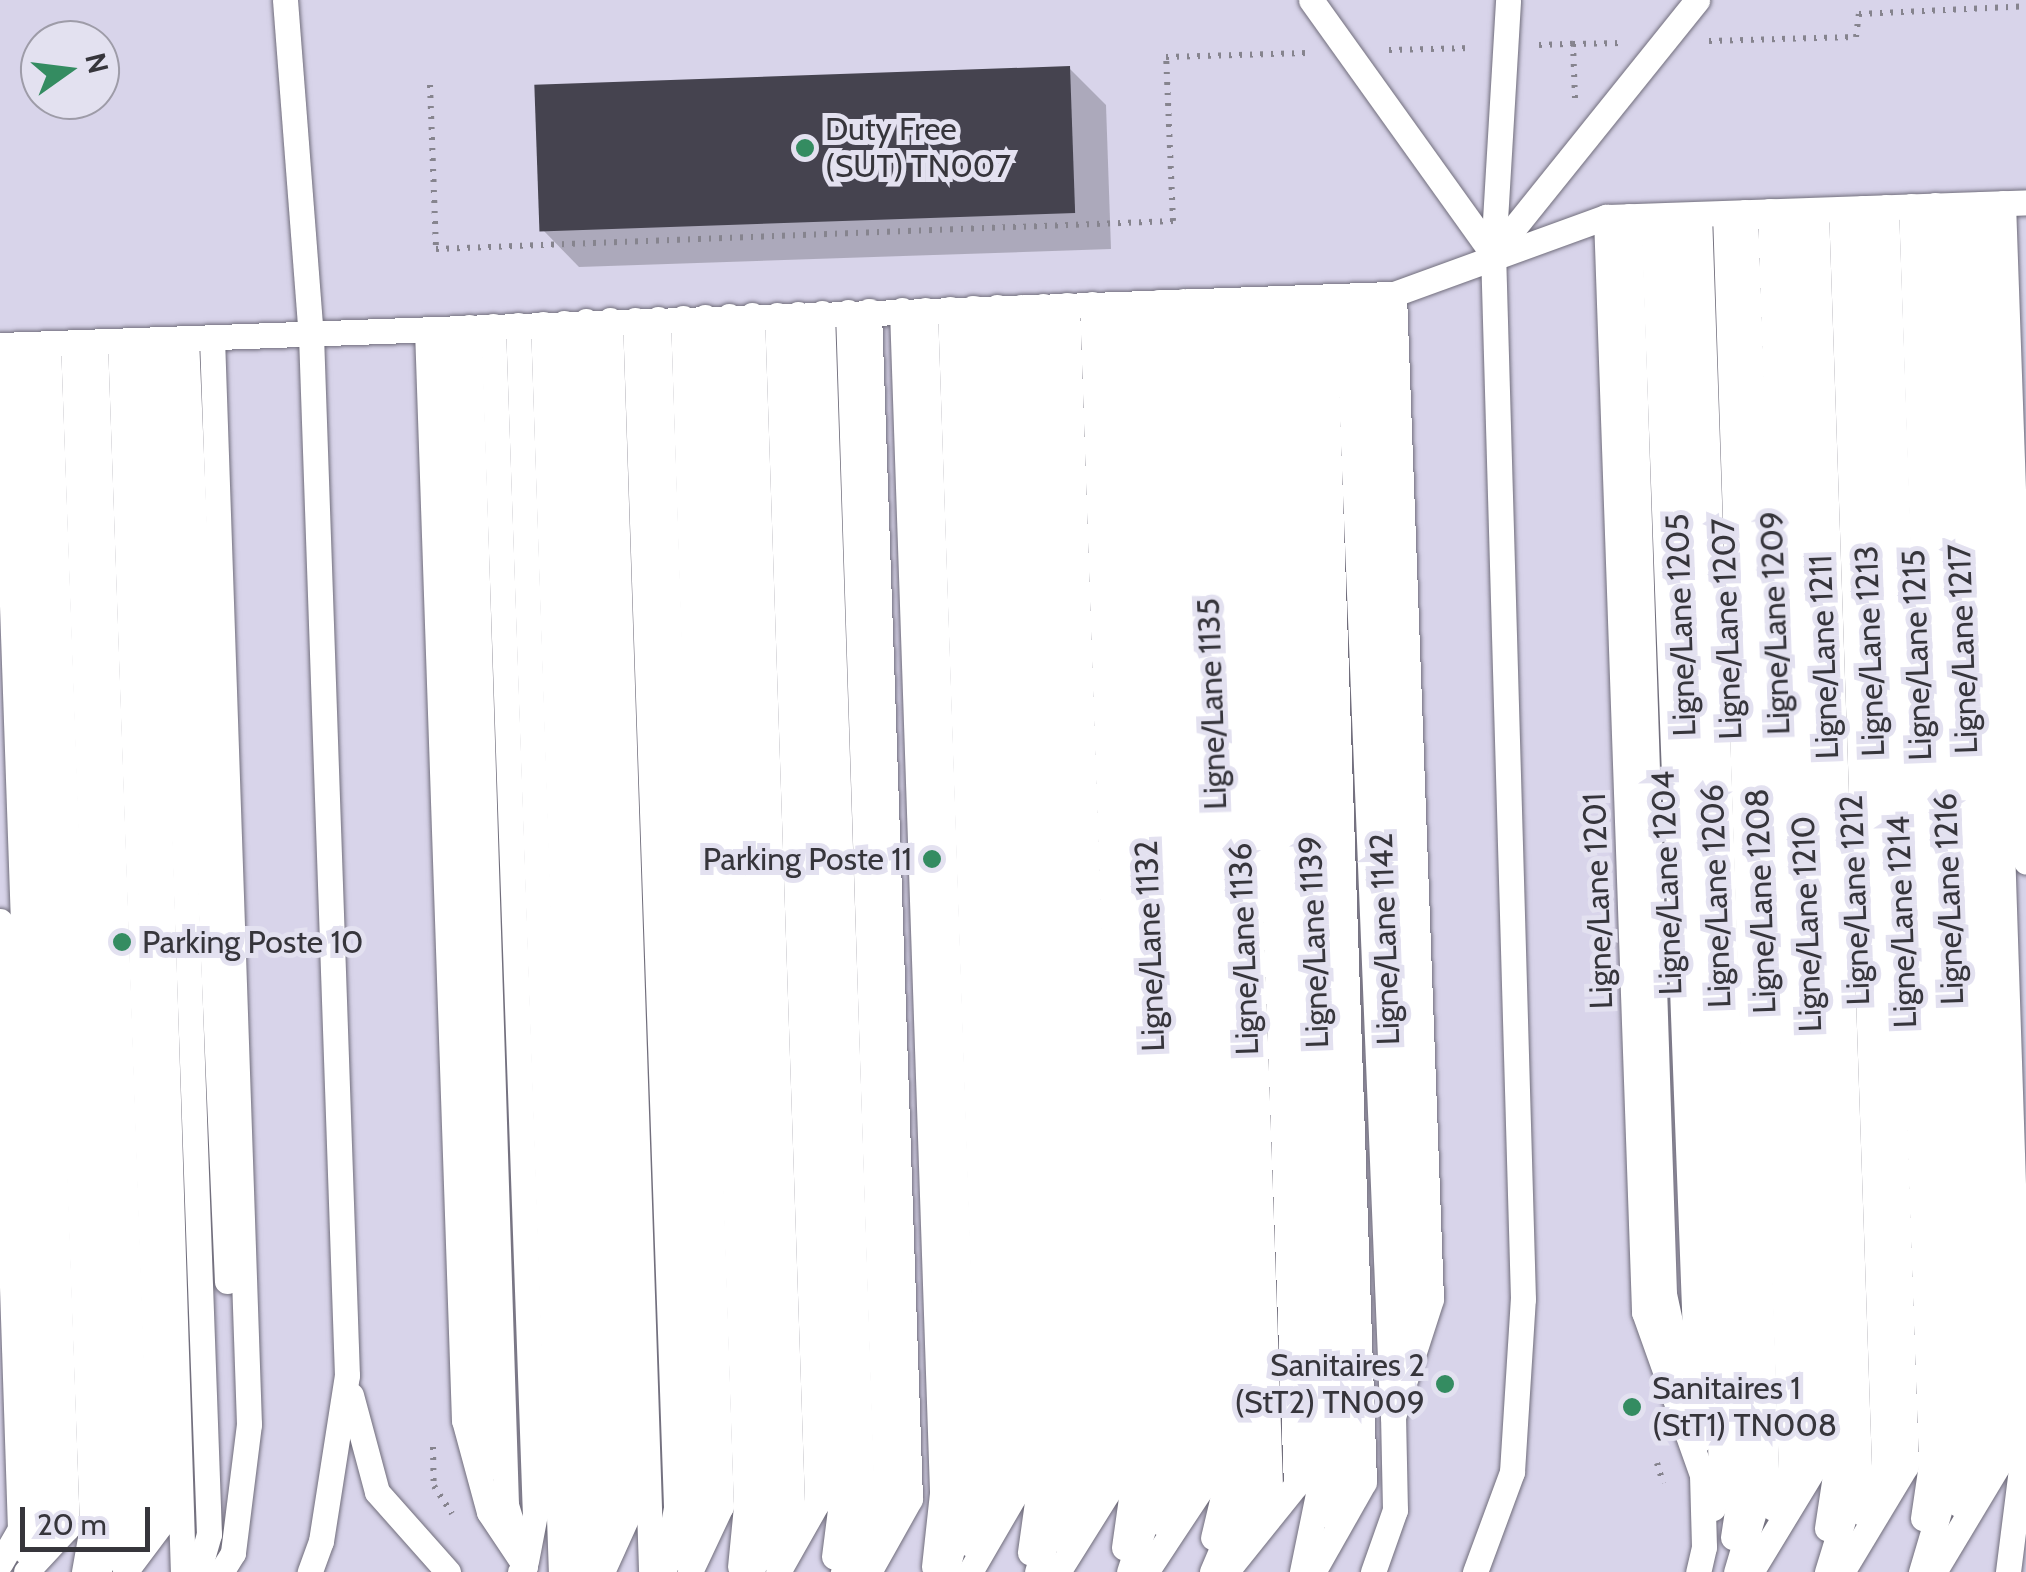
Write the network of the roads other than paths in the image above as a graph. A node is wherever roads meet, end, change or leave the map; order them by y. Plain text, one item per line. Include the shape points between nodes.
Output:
1 (285, 0) edge
2 (1310, 0) edge
3 (1508, 0) edge
4 (1697, 0) edge
5 (1817, 210) edge
6 (1493, 254) junction
7 (1148, 303) junction
8 (647, 320) junction
9 (311, 335) junction
10 (97, 342) edge
11 (2026, 862) edge
12 (0, 921) edge
13 (346, 1375) junction
14 (1393, 1417) junction
15 (1702, 1474) junction
16 (2026, 1532) edge
17 (2026, 1559) edge
18 (1701, 1560) edge
19 (0, 1563) edge
20 (1479, 1565) edge
21 (522, 1569) edge
22 (447, 1570) edge
23 (11, 1572) edge
24 (26, 1572) edge
25 (84, 1572) edge
26 (98, 1572) edge
27 (112, 1572) edge
28 (125, 1572) edge
29 (183, 1572) edge
30 (198, 1572) edge
31 (207, 1572) edge
32 (222, 1572) edge
33 (310, 1572) edge
34 (561, 1572) edge
35 (574, 1572) edge
36 (588, 1572) edge
37 (602, 1572) edge
38 (651, 1572) edge
39 (664, 1572) edge
40 (677, 1572) edge
41 (690, 1572) edge
42 (739, 1572) edge
43 (752, 1572) edge
44 (764, 1572) edge
45 (778, 1572) edge
46 (832, 1572) edge
47 (844, 1572) edge
48 (855, 1572) edge
49 (868, 1572) edge
50 (934, 1572) edge
51 (946, 1572) edge
52 (958, 1572) edge
53 (970, 1572) edge
54 (1027, 1572) edge
55 (1037, 1572) edge
56 (1048, 1572) edge
57 (1058, 1572) edge
58 (1120, 1572) edge
59 (1129, 1572) edge
60 (1138, 1572) edge
61 (1146, 1572) edge
62 (1212, 1572) edge
63 (1226, 1572) edge
64 (1308, 1572) edge
65 (1373, 1572) edge
66 (1728, 1572) edge
67 (1736, 1572) edge
68 (1747, 1572) edge
69 (1831, 1572) edge
70 (1924, 1572) edge
71 (2014, 1572) edge

1 - 9 lane
2 - 6 lane
3 - 6 lane
4 - 6 lane
5 - 6 lane
5 - 11 lane
5 - 15 lane via 1691,1338
5 - 15 lane, Ligne/Lane 1201 via 1644,1312
5 - 18 lane, Ligne/Lane 1204 via 1721,1473
5 - 66 lane, Ligne/Lane 1205 via 1744,1472
5 - 67 lane, Ligne/Lane 1206 via 1766,1471
5 - 68 lane, Ligne/Lane 1207 via 1791,1470
5 - 69 lane, Ligne/Lane 1209 via 1836,1468
5 - 69 lane, Ligne/Lane 1211 via 1884,1466
5 - 70 lane, Ligne/Lane 1213 via 1932,1464
5 - 70 lane, Ligne/Lane 1215 via 1977,1463
5 - 71 lane, Ligne/Lane 1217 via 2022,1461
6 - 7 lane
6 - 20 lane via 1522,1178 1520,1398 1512,1472
7 - 8 lane
7 - 14 lane via 1384,1348
7 - 14 lane, Ligne/Lane 1142 via 1431,1299
7 - 50 lane via 942,1473
7 - 51 lane via 966,1497
7 - 52 lane via 990,1496
7 - 53 lane via 1014,1496
7 - 54 lane
7 - 55 lane via 1060,1494
7 - 56 lane via 1084,1493
7 - 57 lane via 1108,1492
7 - 58 lane via 1132,1491
7 - 59 lane via 1156,1490
7 - 60 lane via 1178,1490
7 - 61 lane, Ligne/Lane 1132 via 1200,1488
7 - 62 lane via 1225,1488
7 - 62 lane, Ligne/Lane 1135 via 1270,1486
7 - 63 lane, Ligne/Lane 1136 via 1296,1485
7 - 64 lane via 1320,1484
7 - 64 lane, Ligne/Lane 1139 via 1364,1482
8 - 9 lane
8 - 21 lane via 506,1505
8 - 21 lane via 464,1420 490,1512
8 - 34 lane
8 - 35 lane
8 - 36 lane via 606,1511
8 - 37 lane via 630,1510
8 - 38 lane
8 - 39 lane via 676,1508
8 - 40 lane via 698,1508
8 - 41 lane via 722,1506
8 - 42 lane via 746,1506
8 - 43 lane via 770,1505
8 - 44 lane via 792,1504
8 - 45 lane via 817,1503
8 - 46 lane via 841,1502
8 - 47 lane via 862,1502
8 - 48 lane via 886,1496
8 - 49 lane via 910,1499
9 - 10 lane
9 - 13 lane
10 - 23 lane via 44,1529
10 - 24 lane via 67,1528
10 - 25 lane via 92,1507
10 - 26 lane via 114,1526
10 - 27 lane via 138,1526
10 - 28 lane via 161,1524
10 - 29 lane
10 - 30 lane via 209,1534
10 - 31 lane via 232,1425 223,1534
10 - 32 lane via 248,1424 233,1553
12 - 19 lane via 20,1530
13 - 22 lane via 377,1492
13 - 33 lane via 321,1541
14 - 65 lane, Ligne/Lane 1142 via 1395,1510
15 - 18 lane, Ligne/Lane 1201
16 - 71 lane
17 - 71 lane

